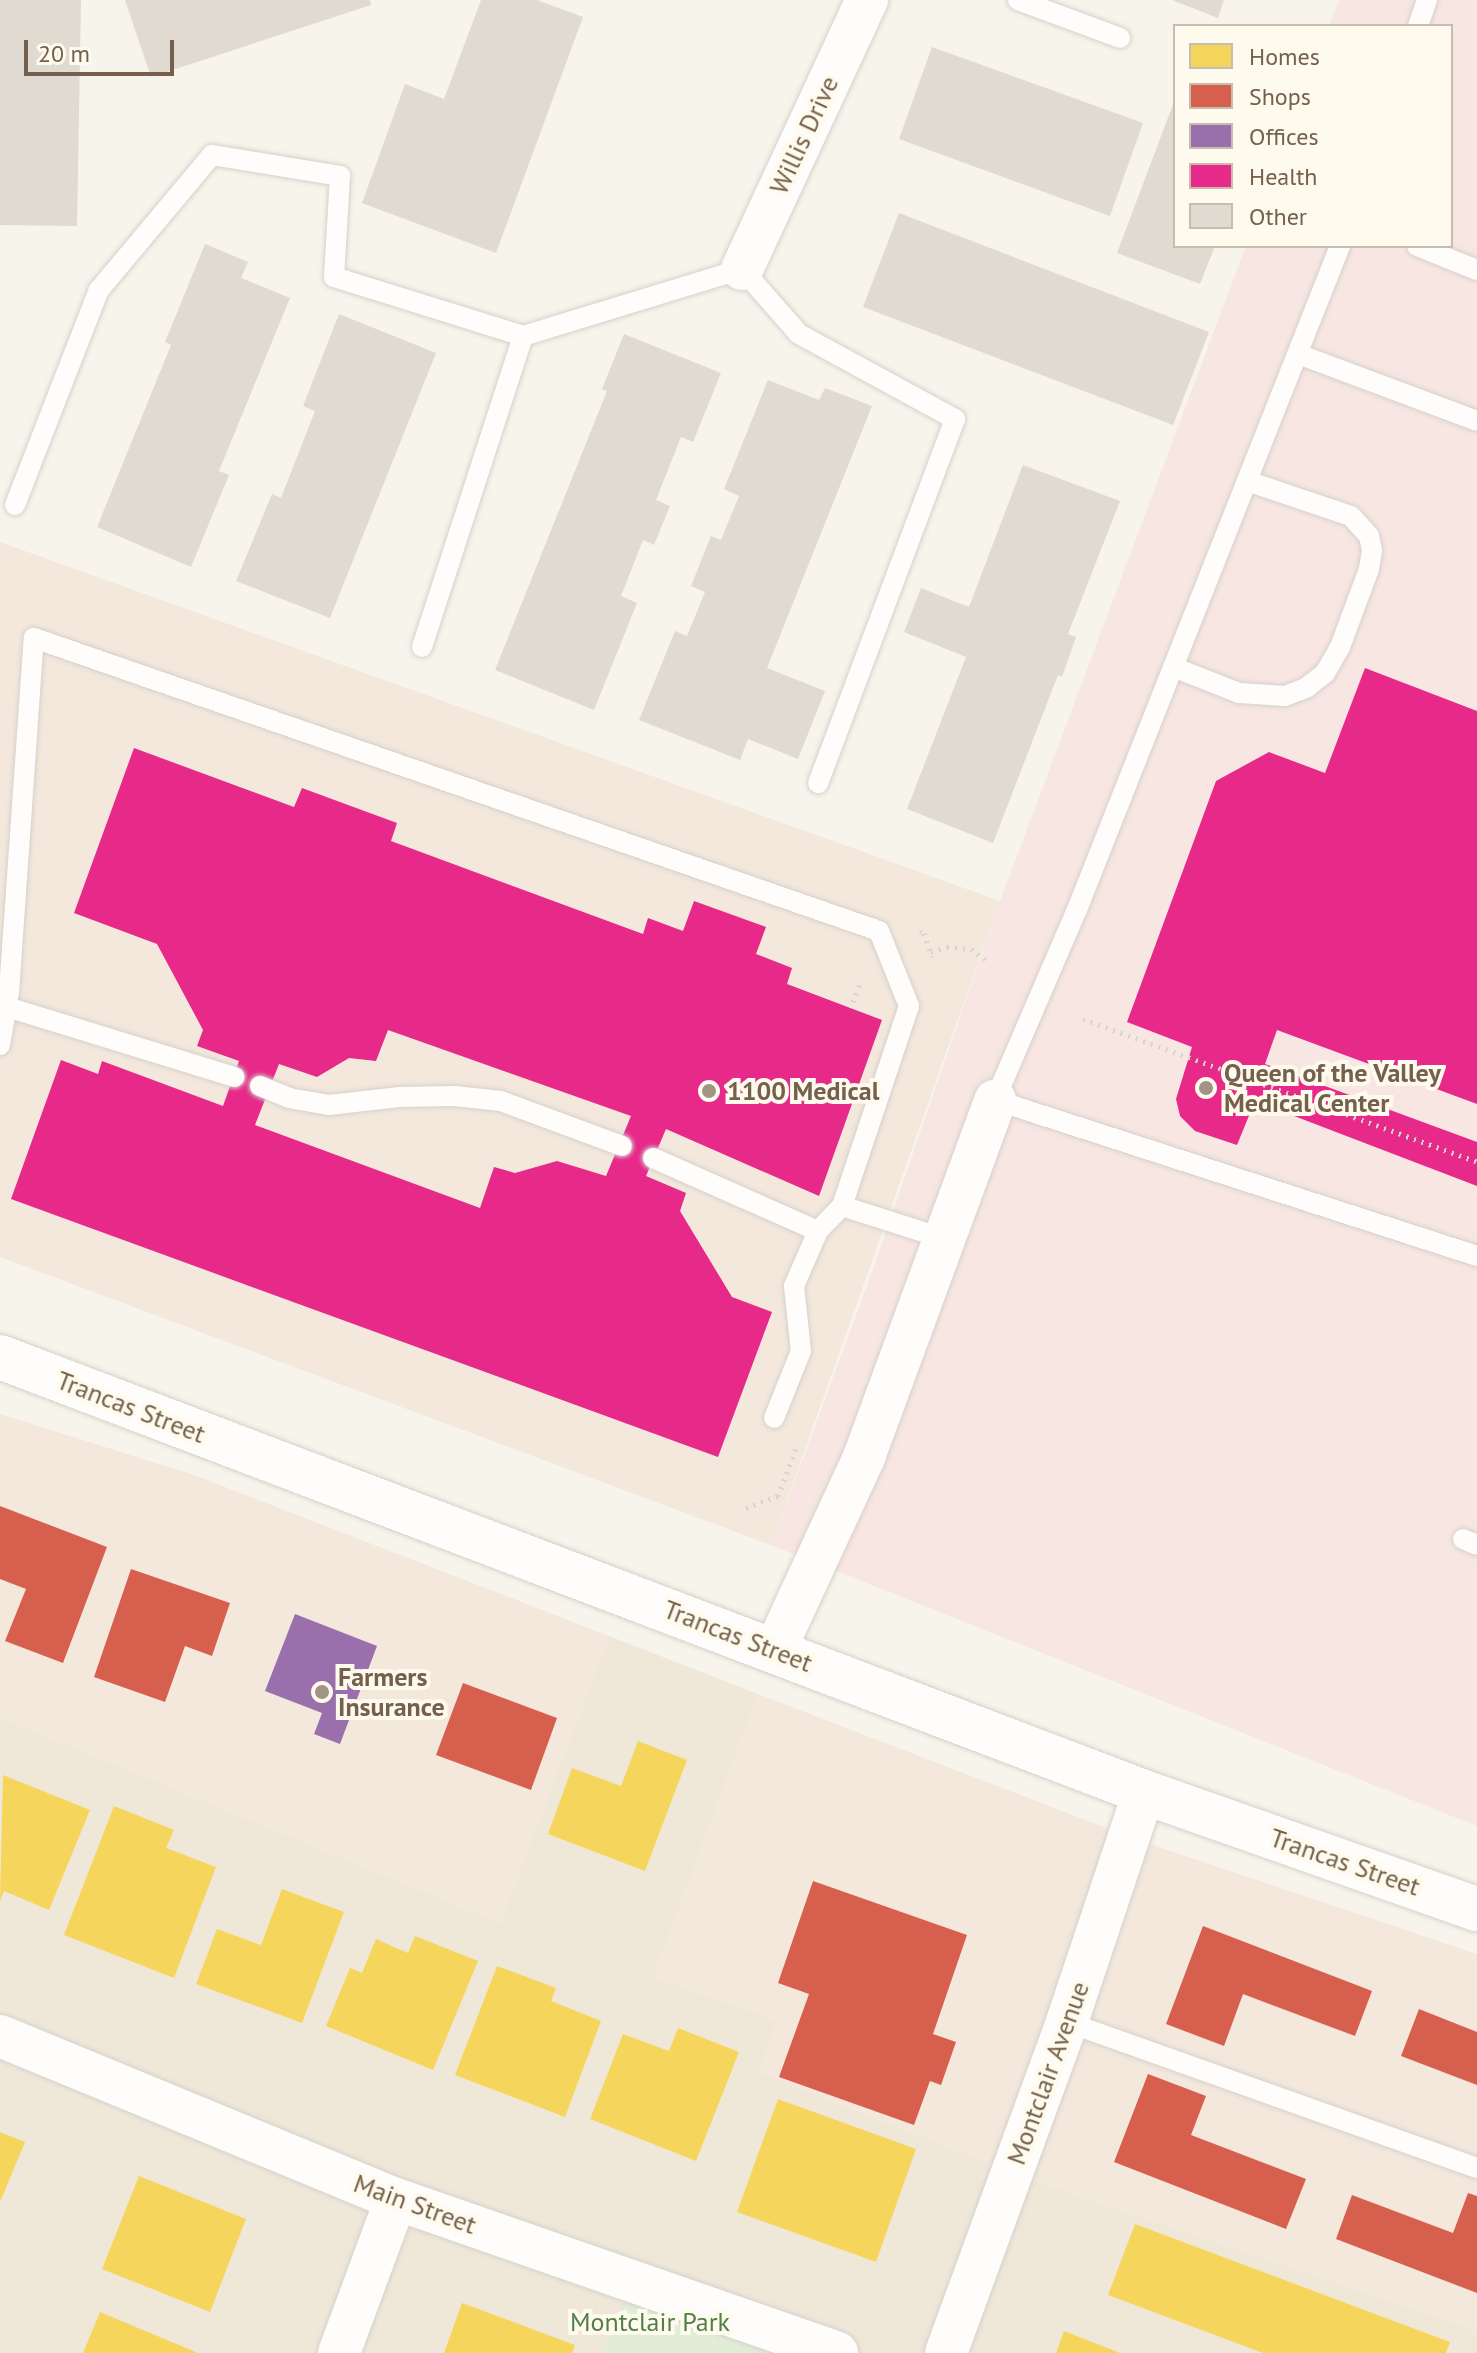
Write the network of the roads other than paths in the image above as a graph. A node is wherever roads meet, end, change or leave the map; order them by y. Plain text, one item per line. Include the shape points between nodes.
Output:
1 (867, 0) edge
2 (1018, 0) edge
3 (1427, 0) edge
4 (1419, 24) edge
5 (1120, 38) dead end
6 (1339, 248) edge
7 (1422, 248) edge
8 (742, 269) junction
9 (1477, 270) edge
10 (523, 336) junction
11 (1298, 354) junction
12 (1477, 421) edge
13 (1247, 481) junction
14 (15, 505) dead end
15 (422, 647) dead end
16 (1173, 667) junction
17 (818, 783) dead end
18 (7, 1007) junction
19 (0, 1045) edge
20 (234, 1077) dead end
21 (260, 1086) dead end
22 (995, 1100) junction
23 (622, 1146) dead end
24 (653, 1158) dead end
25 (842, 1206) junction
26 (818, 1231) junction
27 (942, 1238) junction
28 (1477, 1256) edge
29 (0, 1357) edge
30 (774, 1418) dead end
31 (775, 1650) junction
32 (1144, 1792) junction
33 (1477, 1909) edge
34 (1067, 2022) junction
35 (0, 2036) edge
36 (1477, 2168) edge
37 (396, 2199) junction
38 (339, 2353) edge
39 (837, 2353) edge
40 (946, 2353) edge

1 - 8 street, Willis Drive
2 - 5 lane
3 - 4 lane
6 - 11 lane
7 - 9 lane
8 - 10 lane
8 - 17 lane via 799,334 955,419
10 - 14 lane via 334,277 340,176 212,155 99,290
10 - 15 lane
11 - 12 lane
11 - 13 lane
13 - 16 lane
13 - 16 lane via 1351,516 1369,536 1369,569 1340,647 1325,673 1285,696 1239,693
16 - 22 lane
18 - 19 lane
18 - 20 lane
18 - 25 lane via 34,638 879,931 909,1006
21 - 23 lane via 329,1105 412,1097 501,1101
22 - 27 street
22 - 28 lane
24 - 26 lane
25 - 26 lane
25 - 27 lane
26 - 30 lane via 794,1286 801,1351
27 - 31 street via 864,1457
29 - 31 main road, Trancas Street
31 - 32 main road, Trancas Street
32 - 33 main road, Trancas Street
32 - 34 street, Montclair Avenue
34 - 36 lane
34 - 40 street, Montclair Avenue
35 - 37 street, Main Street
37 - 38 street
37 - 39 street, Main Street

